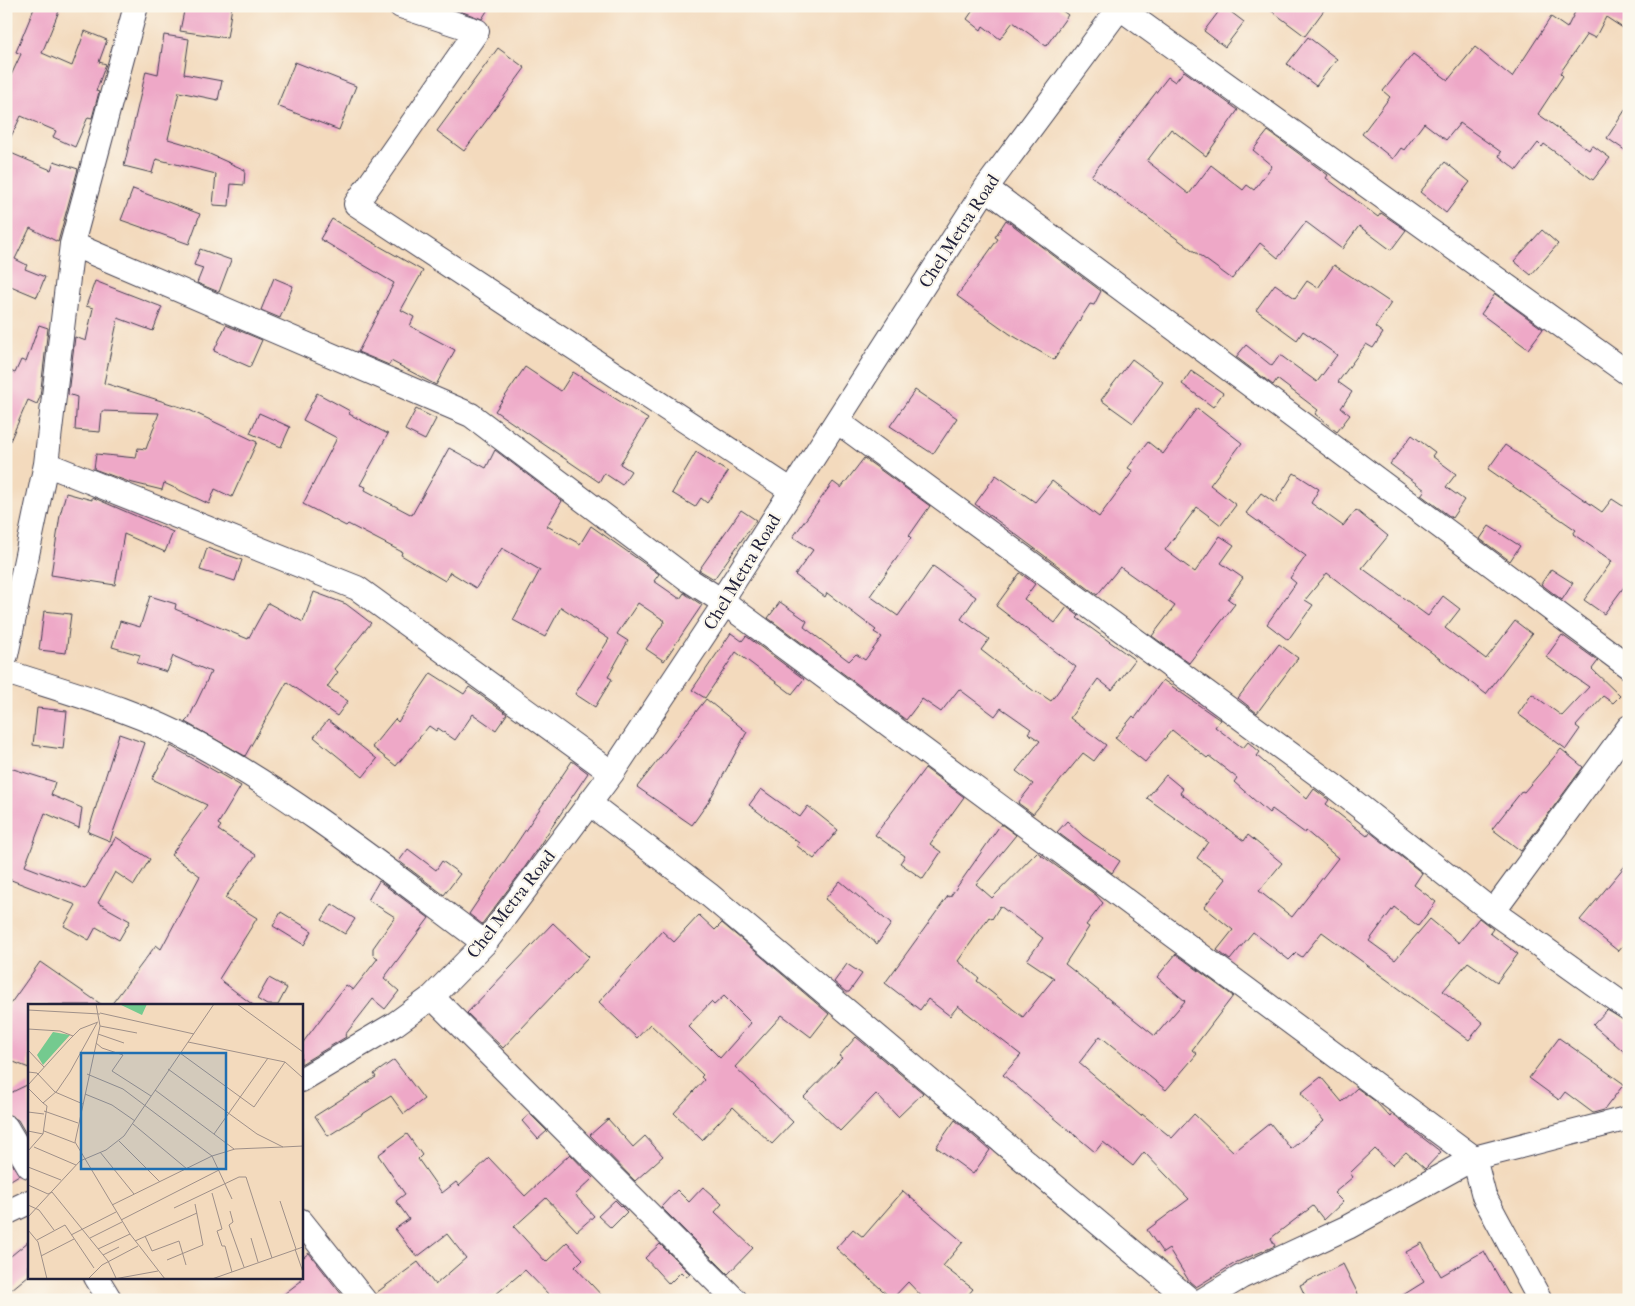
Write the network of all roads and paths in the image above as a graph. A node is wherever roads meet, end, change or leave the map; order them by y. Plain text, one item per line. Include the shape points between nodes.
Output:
1 (136, 6) edge
2 (402, 6) edge
3 (1121, 7) edge
4 (986, 188) junction
5 (72, 244) junction
6 (1629, 374) edge
7 (837, 421) junction
8 (46, 464) junction
9 (792, 491) junction
10 (13, 578) edge
11 (725, 603) junction
12 (6, 655) edge
13 (1629, 667) edge
14 (6, 672) edge
15 (1629, 727) edge
16 (612, 772) junction
17 (589, 803) junction
18 (1493, 912) junction
19 (485, 943) junction
20 (432, 997) junction
21 (1629, 1009) edge
22 (302, 1079) edge
23 (1629, 1118) edge
24 (6, 1127) edge
25 (1474, 1158) junction
26 (28, 1164) edge
27 (28, 1202) edge
28 (6, 1213) edge
29 (302, 1222) edge
30 (97, 1278) edge
31 (110, 1300) edge
32 (364, 1300) edge
33 (734, 1300) edge
34 (1190, 1300) edge
35 (1203, 1300) edge
36 (1540, 1300) edge

1 - 5 street
2 - 9 street via 476,31 356,204
3 - 4 street, Chel Metra Road
3 - 6 street
4 - 7 street, Chel Metra Road
4 - 13 street
5 - 8 street
5 - 11 street via 471,416 689,580
7 - 9 street, Chel Metra Road
7 - 18 street via 1335,787
8 - 10 street
8 - 16 street via 357,588
9 - 11 street, Chel Metra Road via 727,592
10 - 12 street
11 - 16 street, Chel Metra Road
11 - 25 street
14 - 19 street via 113,706 197,743 265,784 369,856
15 - 18 street
16 - 17 street, Chel Metra Road
17 - 19 street, Chel Metra Road
17 - 34 street via 708,894
18 - 21 street
19 - 20 street, Chel Metra Road
20 - 22 street, Chel Metra Road via 395,1024
20 - 33 street
23 - 25 street
24 - 26 street
25 - 35 street via 1348,1227 1241,1277
25 - 36 street via 1484,1196
27 - 28 street
29 - 32 street
30 - 31 street

